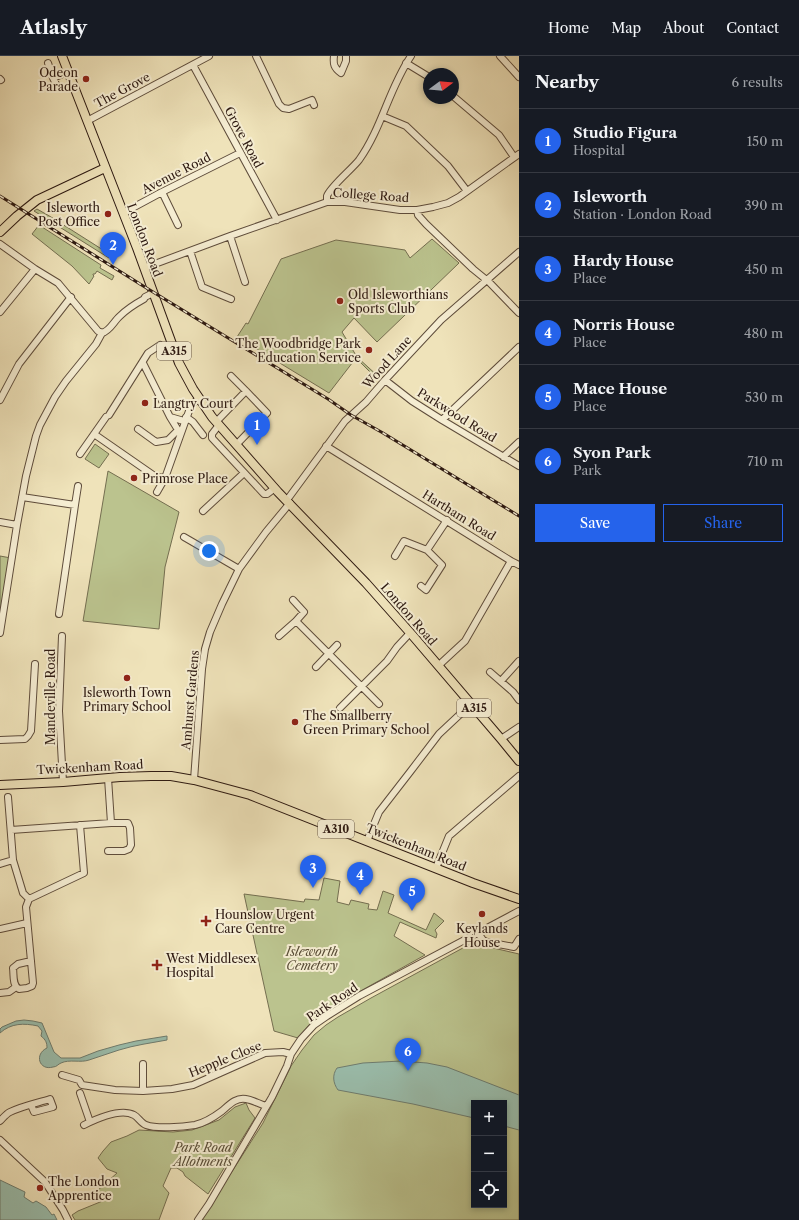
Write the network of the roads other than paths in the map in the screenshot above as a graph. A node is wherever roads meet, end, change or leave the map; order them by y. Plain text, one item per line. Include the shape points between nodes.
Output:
1 (209, 56) edge
2 (256, 56) edge
3 (334, 56) edge
4 (346, 56) edge
5 (411, 56) edge
6 (500, 56) edge
7 (63, 57) edge
8 (48, 63) dead end
9 (406, 63) junction
10 (193, 65) junction
11 (67, 72) junction
12 (423, 73) edge
13 (519, 77) edge
14 (54, 78) junction
15 (56, 84) dead end
16 (313, 101) dead end
17 (459, 101) edge
18 (382, 116) junction
19 (87, 120) junction
20 (240, 153) junction
21 (516, 155) edge
22 (105, 168) junction
23 (467, 191) junction
24 (162, 192) junction
25 (327, 202) junction
26 (417, 210) junction
27 (123, 213) junction
28 (277, 220) junction
29 (178, 225) dead end
30 (0, 232) edge
31 (230, 236) junction
32 (0, 244) edge
33 (190, 251) junction
34 (519, 252) edge
35 (144, 268) junction
36 (35, 269) junction
37 (486, 280) junction
38 (245, 282) dead end
39 (153, 293) junction
40 (71, 297) junction
41 (231, 299) dead end
42 (0, 312) edge
43 (519, 312) edge
44 (102, 333) junction
45 (160, 345) dead end
46 (519, 347) edge
47 (143, 363) junction
48 (232, 376) dead end
49 (385, 380) junction
50 (246, 391) junction
51 (1, 392) edge
52 (199, 399) junction
53 (0, 400) edge
54 (170, 416) junction
55 (185, 419) junction
56 (442, 420) junction
57 (218, 424) junction
58 (138, 429) dead end
59 (94, 434) junction
60 (203, 435) dead end
61 (519, 442) edge
62 (237, 444) junction
63 (326, 446) junction
64 (80, 454) dead end
65 (503, 457) junction
66 (519, 466) edge
67 (244, 473) junction
68 (165, 478) junction
69 (78, 486) dead end
70 (274, 488) junction
71 (157, 492) dead end
72 (22, 498) junction
73 (288, 502) junction
74 (75, 505) junction
75 (203, 511) dead end
76 (447, 520) junction
77 (0, 522) edge
78 (17, 525) junction
79 (184, 537) dead end
80 (428, 550) junction
81 (395, 556) dead end
82 (511, 561) junction
83 (519, 565) edge
84 (239, 570) junction
85 (422, 596) dead end
86 (293, 600) dead end
87 (59, 614) dead end
88 (296, 621) junction
89 (0, 634) edge
90 (410, 634) junction
91 (62, 636) dead end
92 (279, 636) dead end
93 (337, 645) dead end
94 (328, 654) junction
95 (519, 661) edge
96 (35, 664) dead end
97 (438, 666) junction
98 (316, 667) dead end
99 (490, 672) dead end
100 (501, 681) junction
101 (362, 687) junction
102 (519, 700) edge
103 (379, 704) dead end
104 (471, 704) junction
105 (340, 708) dead end
106 (519, 727) edge
107 (502, 739) junction
108 (0, 740) edge
109 (519, 761) edge
110 (519, 776) edge
111 (108, 778) junction
112 (194, 780) junction
113 (63, 782) junction
114 (0, 785) edge
115 (8, 797) dead end
116 (110, 823) junction
117 (80, 825) junction
118 (11, 830) junction
119 (367, 840) junction
120 (108, 851) dead end
121 (13, 860) junction
122 (0, 864) edge
123 (436, 868) junction
124 (29, 899) junction
125 (519, 899) edge
126 (519, 911) edge
127 (27, 923) junction
128 (0, 928) edge
129 (478, 933) junction
130 (519, 939) edge
131 (31, 961) junction
132 (16, 987) junction
133 (0, 993) edge
134 (291, 1054) junction
135 (143, 1064) dead end
136 (62, 1075) dead end
137 (143, 1091) junction
138 (80, 1093) dead end
139 (31, 1105) dead end
140 (266, 1106) junction
141 (0, 1121) edge
142 (0, 1140) edge
143 (68, 1220) edge
144 (198, 1220) edge

1 - 10 street, The Grove
2 - 16 street via 283,108 289,109
3 - 4 street via 334,66 340,76
5 - 9 street
6 - 13 street
7 - 11 main road, London Road / A315
8 - 14 street
9 - 12 street
9 - 18 street
10 - 19 street, The Grove
10 - 20 street, Grove Road
11 - 14 street
11 - 19 main road, London Road / A315
14 - 15 street
17 - 21 street via 498,135
18 - 23 street via 406,126 448,166
18 - 25 street via 365,152 331,190
19 - 22 main road, London Road / A315
20 - 24 street, Avenue Road
20 - 28 street, Grove Road
21 - 23 street, College Road
22 - 27 main road, London Road / A315
22 - 30 main road via 37,200
23 - 26 street, College Road via 448,203
24 - 27 street, Avenue Road
24 - 29 street
25 - 26 street, College Road
25 - 28 street, College Road
26 - 37 street via 426,224
27 - 35 main road, London Road / A315
28 - 31 street, College Road
31 - 33 street, College Road
31 - 38 street
32 - 36 street
33 - 35 street, College Road
33 - 41 street via 202,287
34 - 37 street, Wood Lane
35 - 39 main road, London Road / A315
36 - 40 street via 58,283
36 - 42 street
37 - 43 street
37 - 49 street, Wood Lane via 441,320
39 - 44 street via 119,317 106,332
39 - 52 main road, London Road / A315 via 179,363
40 - 44 street
40 - 51 street via 19,364
44 - 72 street via 62,386 40,426
45 - 47 street via 150,351
46 - 56 street
47 - 54 street
47 - 59 street
48 - 50 street
49 - 56 street, Parkwood Road
49 - 63 street, Wood Lane via 345,421
50 - 57 street
50 - 62 street via 268,413
51 - 53 street
52 - 55 street via 192,404
52 - 57 main road, London Road / A315
54 - 55 street
54 - 58 street via 178,430 168,440 156,442
55 - 60 street via 193,422
55 - 68 street
56 - 65 street, Parkwood Road
57 - 62 main road, London Road / A315
57 - 67 street via 212,438
59 - 64 street
59 - 68 street via 156,477
61 - 65 street
62 - 70 main road, London Road / A315
63 - 73 street, Wood Lane
63 - 76 street, Hartham Road
65 - 66 street, Parkwood Road
67 - 70 street via 266,495
67 - 75 street
68 - 71 street
69 - 74 street
70 - 73 main road, London Road / A315
72 - 74 street
72 - 78 street
73 - 84 street, Amhurst Gardens
73 - 90 main road, London Road / A315 via 366,583
74 - 87 street
76 - 80 street
76 - 82 street, Hartham Road
77 - 78 street
78 - 89 street
79 - 84 street
80 - 81 street via 405,539
80 - 85 street via 442,565 424,588
82 - 83 street, Hartham Road
82 - 97 street via 465,641
84 - 112 street, Amhurst Gardens via 210,630 205,649
86 - 88 street via 304,612
88 - 92 street
88 - 94 street
90 - 97 main road, London Road / A315
90 - 101 street
91 - 113 street, Mandeville Road via 59,711
93 - 94 street
94 - 98 street
94 - 101 street
95 - 100 street
96 - 108 street via 31,731 24,739
97 - 104 main road, London Road / A315
99 - 100 street
100 - 102 street
101 - 103 street
101 - 105 street
104 - 107 main road, London Road / A315
104 - 119 street via 439,734 379,812
106 - 107 street
107 - 109 main road, London Road / A315
110 - 123 street via 449,836
111 - 112 main road, Twickenham Road / A310 via 171,776
111 - 113 main road, Twickenham Road / A310
111 - 116 street
112 - 119 main road, Twickenham Road / A310 via 250,795
113 - 114 main road, Twickenham Road / A310
115 - 118 street
116 - 117 street
116 - 120 street via 128,823 131,845 129,849
117 - 118 street
117 - 124 street via 84,873
118 - 121 street
119 - 123 main road, Twickenham Road / A310
121 - 122 street
121 - 124 street via 23,893
123 - 125 main road, Twickenham Road / A310
124 - 127 street via 26,907
126 - 129 street, Park Road
127 - 128 street
127 - 131 street
129 - 130 street via 487,942 514,947
129 - 134 street, Park Road via 342,1006 314,1025
131 - 132 street via 13,968
131 - 132 street via 32,986 19,989
132 - 133 street via 9,992
134 - 137 street, Hepple Close via 265,1053 193,1085
134 - 140 street, Park Road
135 - 137 street
136 - 137 street, Hepple Close via 79,1080 82,1085
138 - 140 street via 87,1123 125,1112 135,1115 145,1124 175,1127 205,1121 235,1100 244,1098
139 - 141 street via 8,1113
140 - 144 street, Park Road
142 - 143 street via 44,1182

